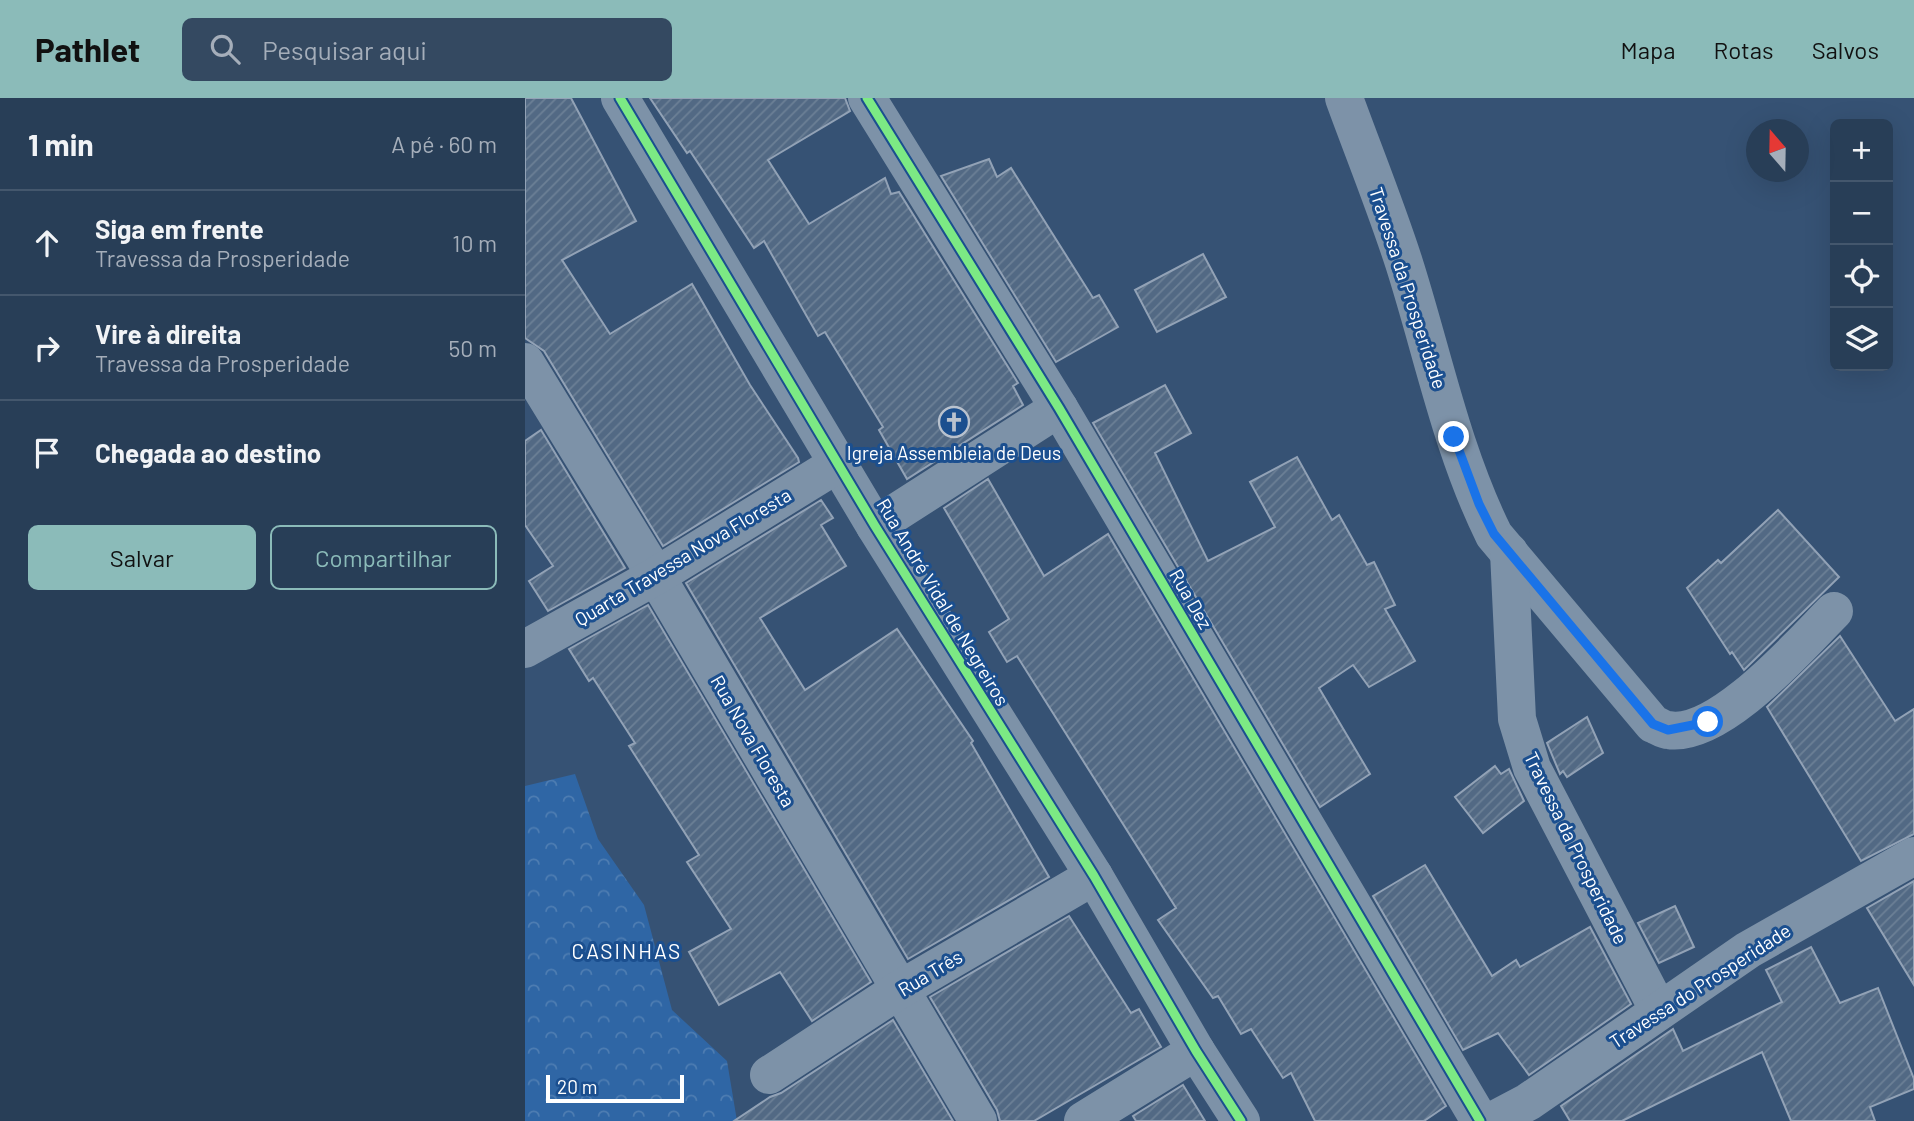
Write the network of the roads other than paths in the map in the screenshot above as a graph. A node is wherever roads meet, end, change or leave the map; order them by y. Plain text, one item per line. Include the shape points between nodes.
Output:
1 (620, 98) edge
2 (867, 98) edge
3 (1344, 98) edge
4 (525, 362) edge
5 (1059, 408) junction
6 (839, 463) junction
7 (875, 526) junction
8 (1509, 552) junction
9 (656, 576) junction
10 (1835, 611) dead end
11 (525, 649) edge
12 (1914, 856) edge
13 (1094, 876) junction
14 (899, 990) junction
15 (1659, 1011) junction
16 (1196, 1051) junction
17 (769, 1074) dead end
18 (1534, 1112) edge
19 (978, 1121) edge
20 (1083, 1121) edge
21 (1241, 1121) edge
22 (1481, 1121) edge
23 (1492, 1121) edge

1 - 6 street, Rua André Vidal de Negreiros
2 - 5 street, Rua Dez
3 - 8 street, Travessa da Prosperidade via 1404,262 1454,437 1479,504
4 - 9 street, Rua Nova Floresta
5 - 7 street
5 - 22 street, Rua Dez
6 - 7 street, Rua André Vidal de Negreiros
6 - 9 street, Quarta Travessa Nova Floresta
7 - 13 street, Rua André Vidal de Negreiros
8 - 10 street, Travessa da Prosperidade via 1653,724 1668,730 1708,722 1744,699
8 - 15 street, Travessa da Prosperidade via 1517,719 1532,768
9 - 11 street, Quarta Travessa Nova Floresta
9 - 14 street, Rua Nova Floresta
12 - 15 street, Travessa do Prosperidade via 1748,950
13 - 14 street, Rua Três
13 - 16 street, Rua André Vidal de Negreiros
14 - 17 street, Rua Três
14 - 19 street, Rua Nova Floresta
15 - 18 street, Travessa do Prosperidade
16 - 20 street
16 - 21 street, Rua André Vidal de Negreiros
18 - 23 street, Travessa do Prosperidade

